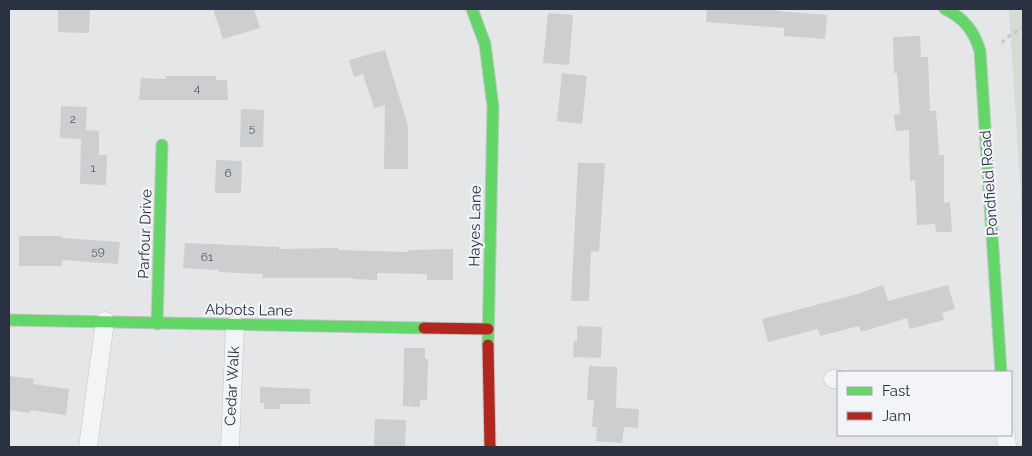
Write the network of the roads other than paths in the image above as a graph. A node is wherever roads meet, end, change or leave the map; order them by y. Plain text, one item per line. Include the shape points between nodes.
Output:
1 (472, 9) edge
2 (945, 9) edge
3 (162, 145) dead end
4 (9, 320) edge
5 (104, 321) junction
6 (157, 324) junction
7 (235, 324) junction
8 (488, 330) junction
9 (1001, 371) edge
10 (88, 447) edge
11 (230, 447) edge
12 (490, 447) edge

1 - 8 street, Hayes Lane via 484,44 493,107
2 - 9 street, Pondfield Road via 966,23 976,35 980,50
3 - 6 street, Parfour Drive
4 - 5 street, Abbots Lane
5 - 6 street, Abbots Lane
5 - 10 street
6 - 7 street, Abbots Lane
7 - 8 street, Abbots Lane
7 - 11 street, Cedar Walk
8 - 12 street, Hayes Lane

